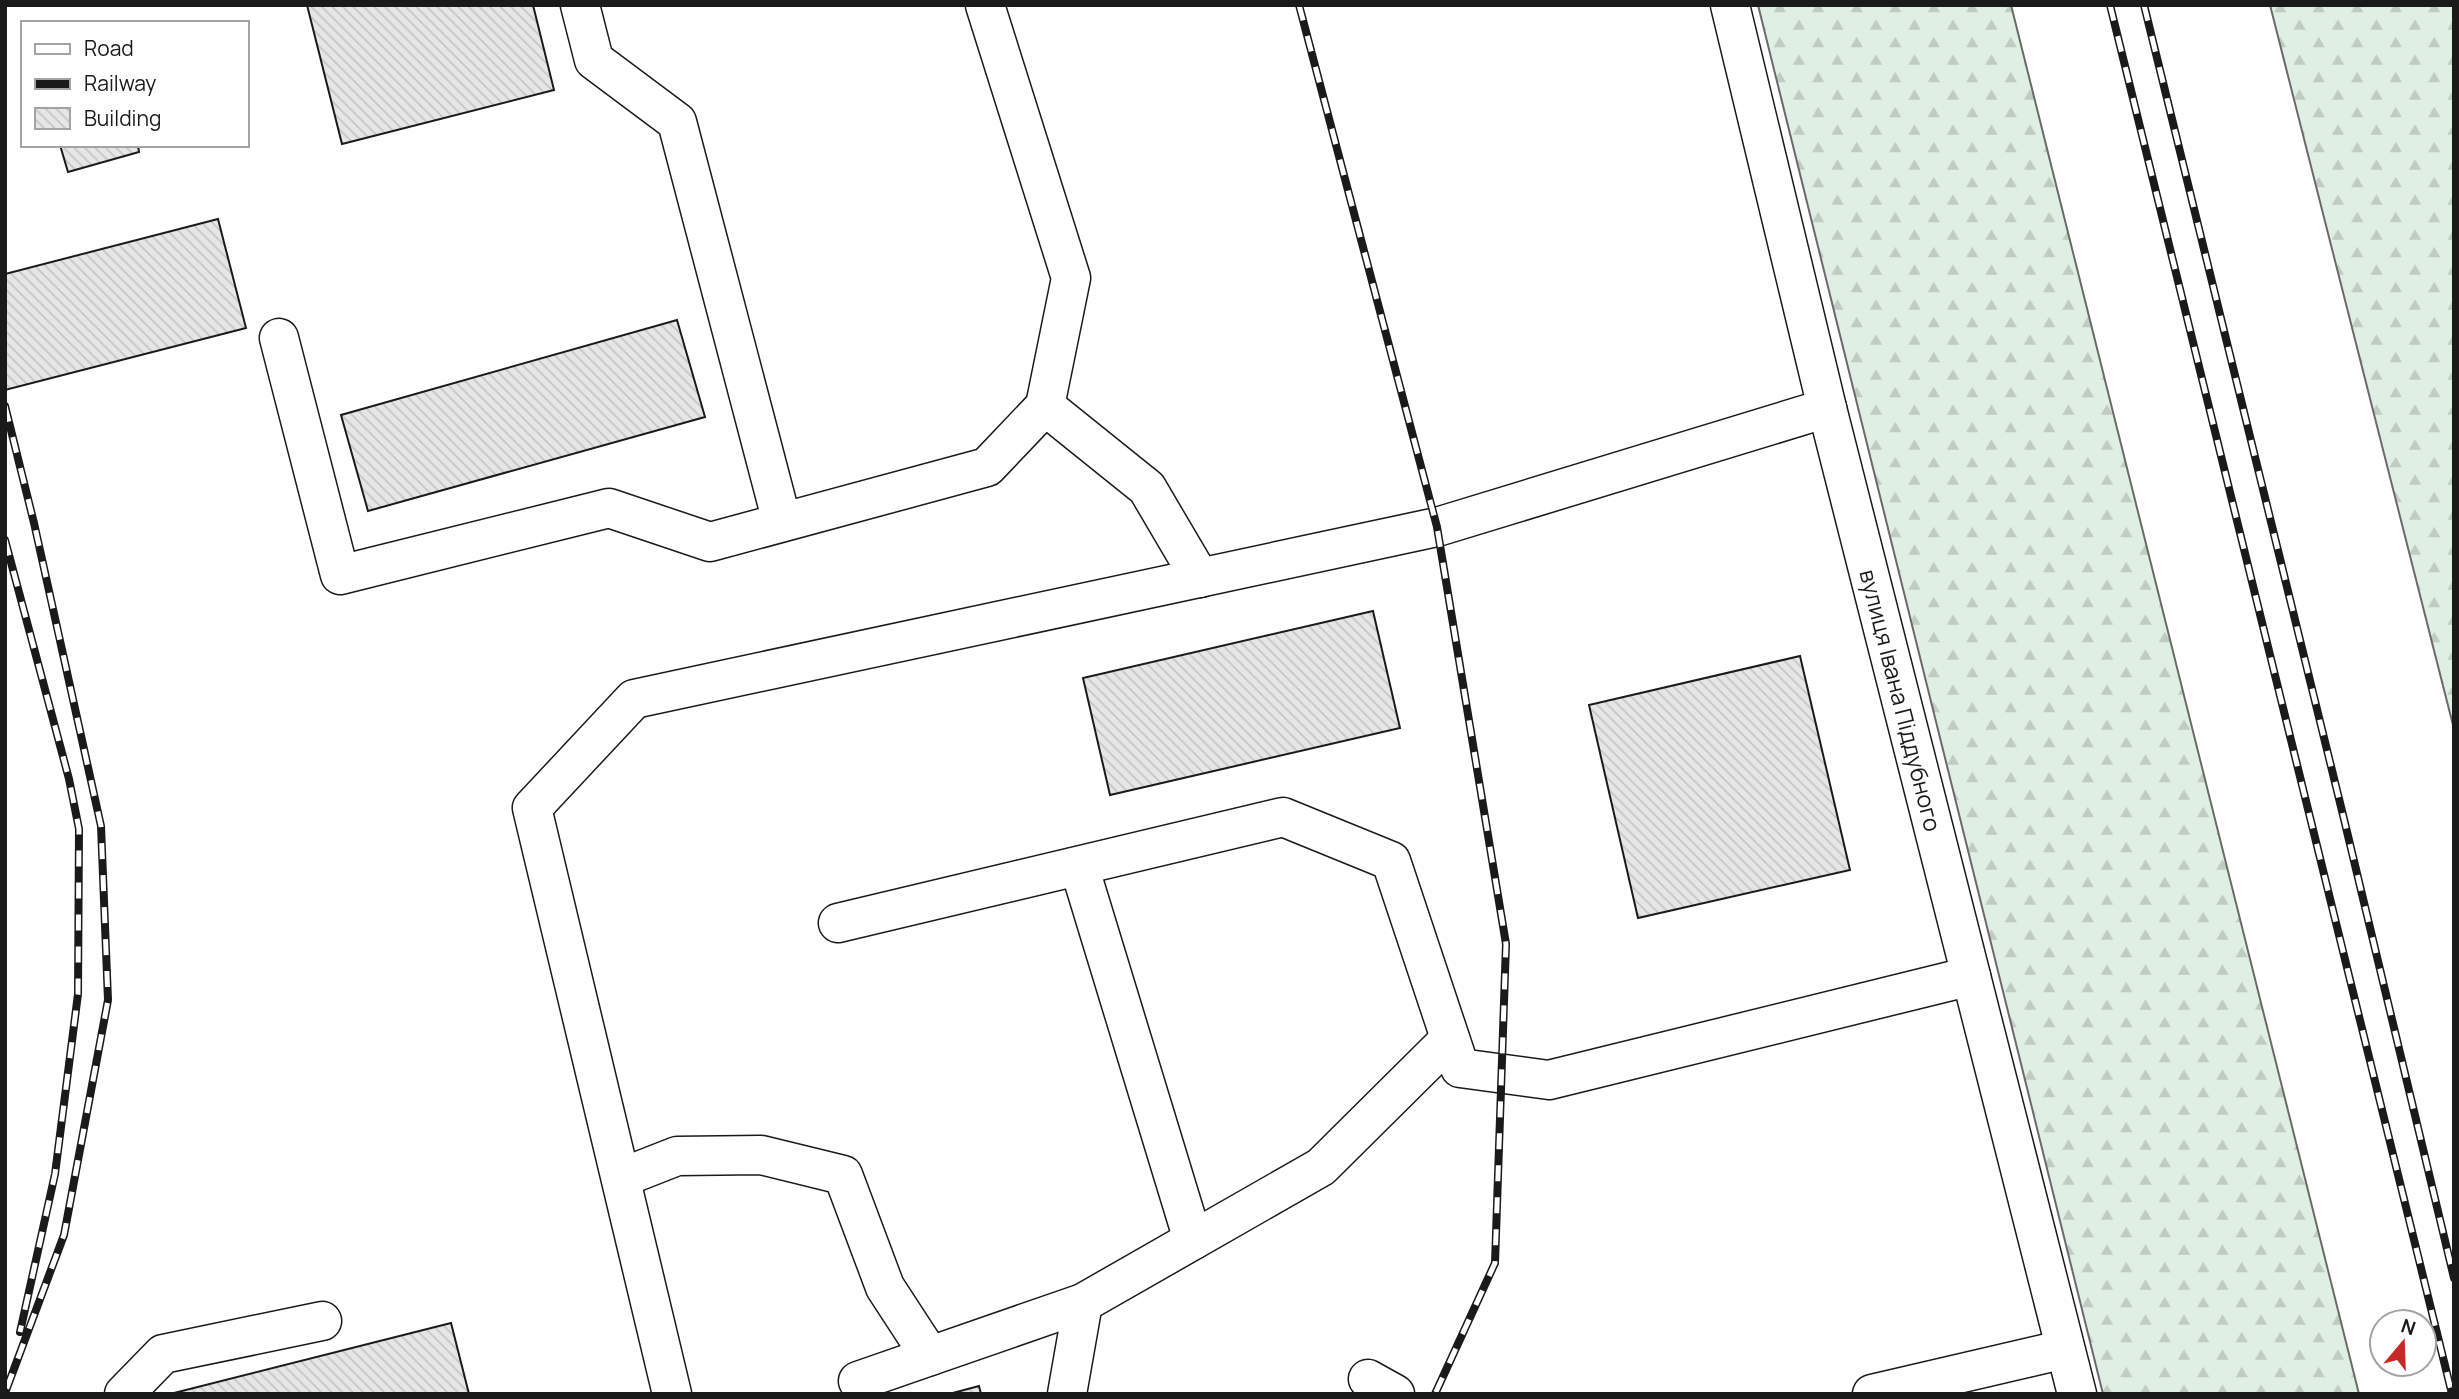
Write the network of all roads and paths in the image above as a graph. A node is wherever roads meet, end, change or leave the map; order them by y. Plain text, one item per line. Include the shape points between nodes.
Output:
1 (580, 5) edge
2 (985, 5) edge
3 (1730, 5) edge
4 (279, 338) dead end
5 (1045, 406) junction
6 (1827, 408) junction
7 (782, 522) junction
8 (1200, 578) junction
9 (1079, 866) junction
10 (838, 923) dead end
11 (1971, 976) junction
12 (1450, 1039) junction
13 (621, 1178) junction
14 (1193, 1240) junction
15 (1083, 1303) junction
16 (322, 1321) dead end
17 (2065, 1349) junction
18 (930, 1356) junction
19 (858, 1381) dead end
20 (124, 1394) edge
21 (672, 1394) edge
22 (1067, 1394) edge
23 (1872, 1394) edge
24 (2077, 1394) edge

1 - 7 street via 594,60 677,122
2 - 5 street via 1071,278
3 - 6 street, вулиця Івана Піддубного
4 - 7 street via 340,575 609,508 710,542
5 - 7 street via 987,467
5 - 8 street via 1147,488
6 - 8 street via 1437,527
6 - 11 street, вулиця Івана Піддубного
8 - 13 street via 634,699 532,808
9 - 10 street
9 - 12 street via 1283,817 1391,861
9 - 14 street
11 - 12 street via 1549,1080 1460,1068
11 - 17 street, вулиця Івана Піддубного
12 - 14 street via 1321,1167
13 - 18 street via 677,1156 761,1154 844,1175 885,1287
13 - 21 street
14 - 15 street
15 - 18 street
15 - 22 street
16 - 20 street via 163,1354
17 - 23 street
17 - 24 street, вулиця Івана Піддубного
18 - 19 street

